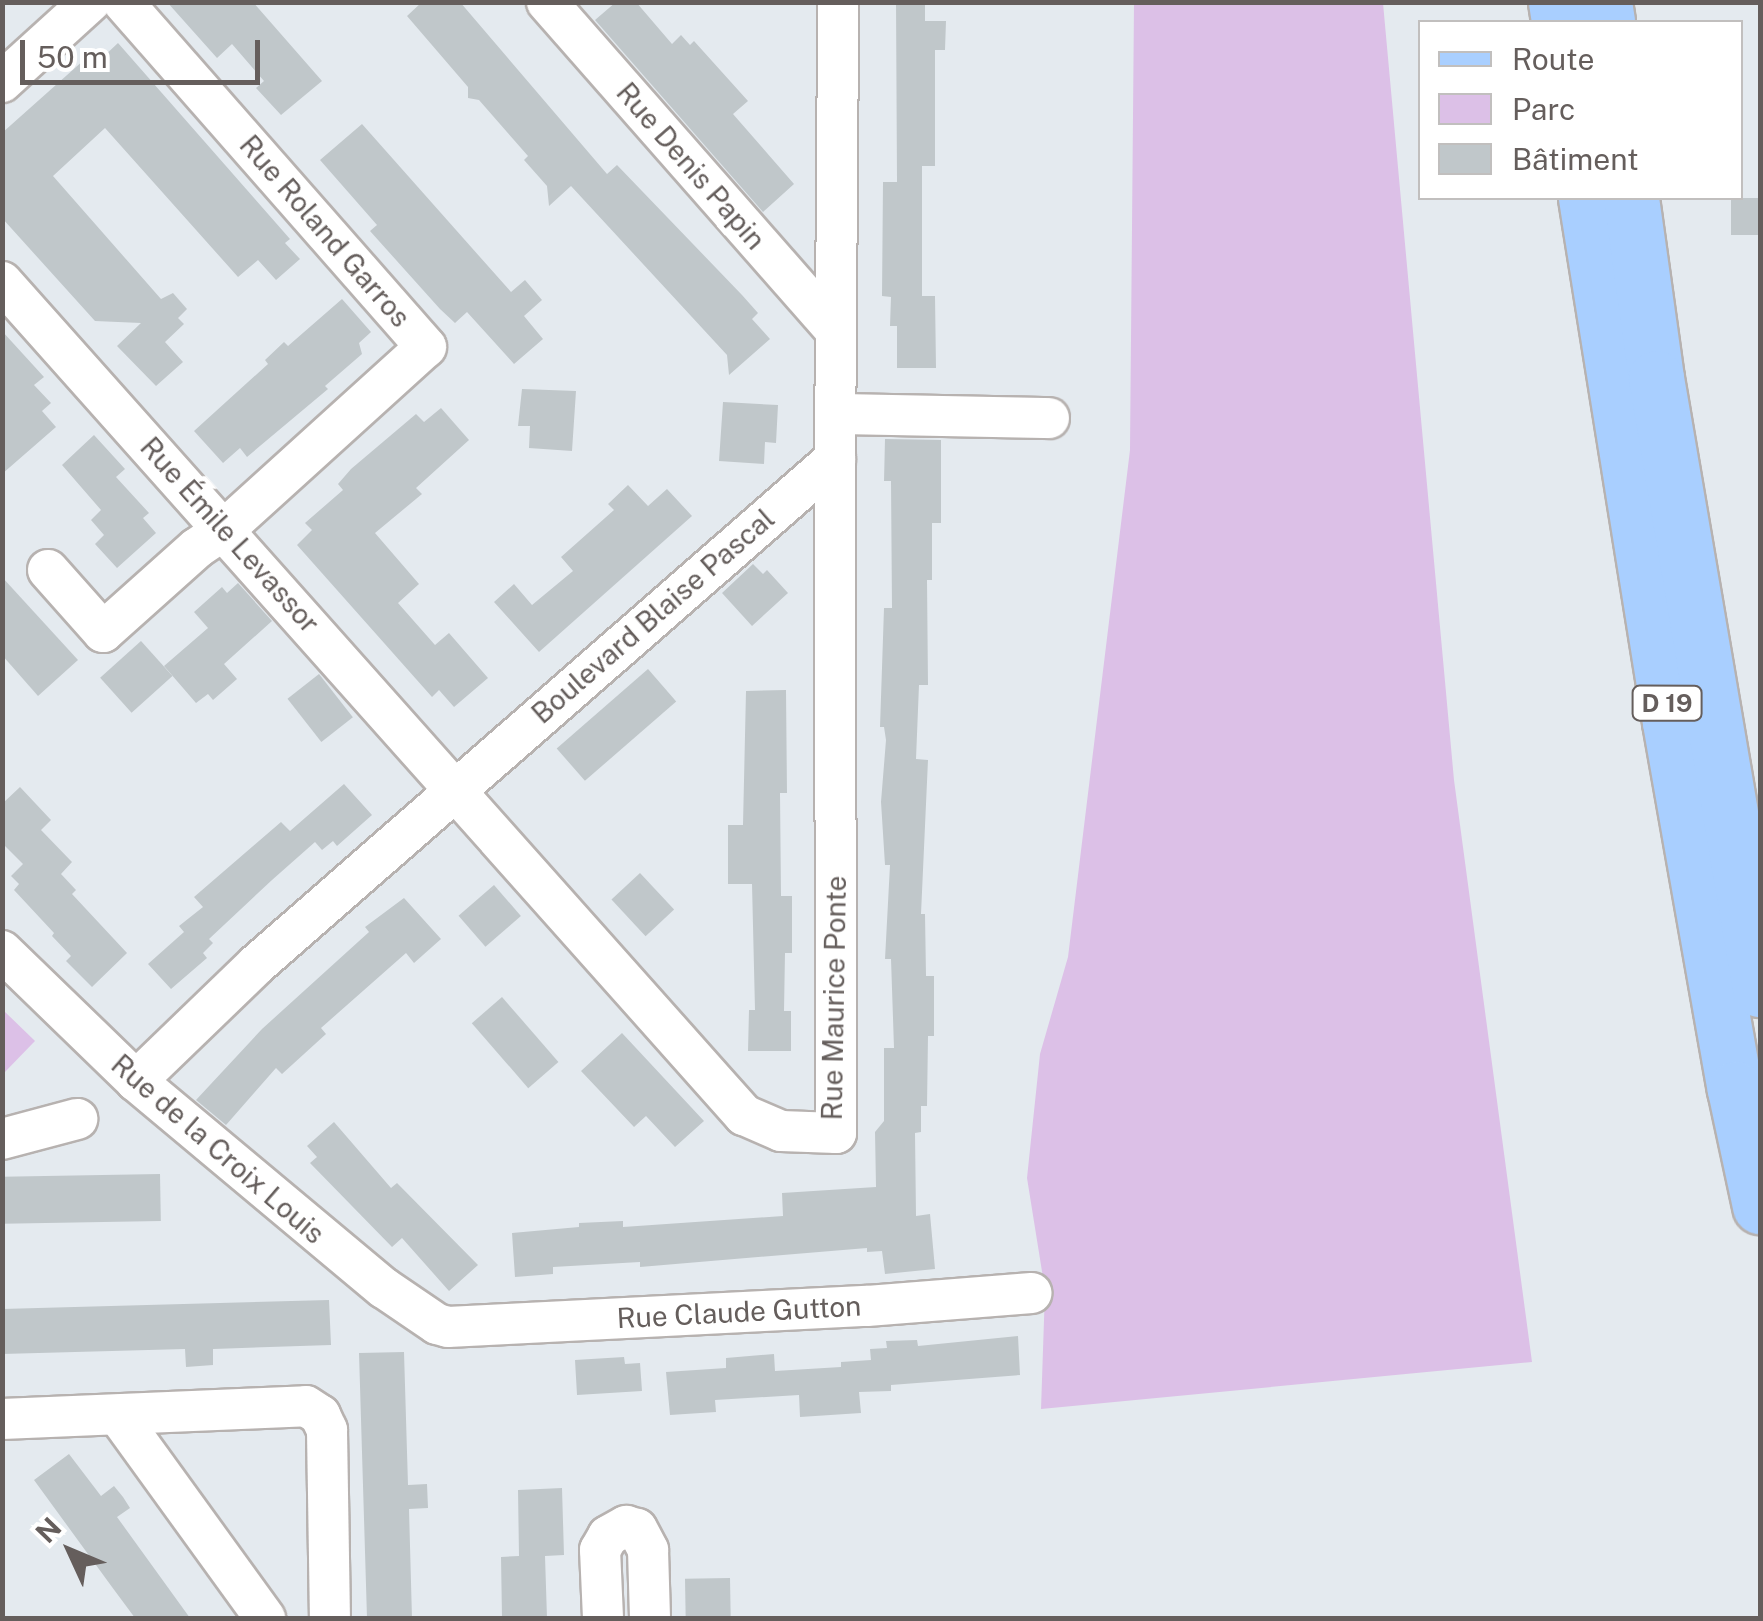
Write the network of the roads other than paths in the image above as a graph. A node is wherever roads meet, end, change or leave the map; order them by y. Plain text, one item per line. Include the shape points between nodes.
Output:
1 (90, 2) edge
2 (122, 2) edge
3 (547, 2) edge
4 (838, 2) edge
5 (10, 61) edge
6 (1586, 200) edge
7 (1631, 200) edge
8 (2, 282) edge
9 (835, 330) junction
10 (836, 414) junction
11 (1049, 418) dead end
12 (835, 458) junction
13 (225, 529) junction
14 (48, 570) dead end
15 (456, 790) junction
16 (2, 951) edge
17 (1760, 989) edge
18 (136, 1081) junction
19 (77, 1119) dead end
20 (2, 1139) edge
21 (1760, 1206) edge
22 (1031, 1294) dead end
23 (448, 1327) joint
24 (118, 1416) junction
25 (2, 1419) edge
26 (265, 1618) edge
27 (330, 1618) edge
28 (603, 1618) edge
29 (650, 1618) edge

1 - 5 street
2 - 13 street, Rue Roland Garros via 426,347
3 - 9 street, Rue Denis Papin
4 - 9 street
6 - 21 main road, D 19 via 1670,722
7 - 17 main road, D 19
8 - 13 street, Rue Émile Levassor
9 - 10 street
10 - 11 street
10 - 12 street
12 - 15 street, Boulevard Blaise Pascal
12 - 15 street, Rue Maurice Ponte via 836,1133 780,1131 744,1116
13 - 14 street via 103,632
13 - 15 street, Rue Émile Levassor
15 - 18 street, Boulevard Blaise Pascal via 256,965
16 - 18 street, Rue de la Croix Louis
18 - 23 street, Rue de la Croix Louis via 384,1288
19 - 20 street
22 - 23 street, Rue Claude Gutton
24 - 25 street
24 - 26 street
24 - 27 street via 306,1406 320,1415 327,1430
28 - 29 street via 600,1550 626,1526 637,1529 648,1550

